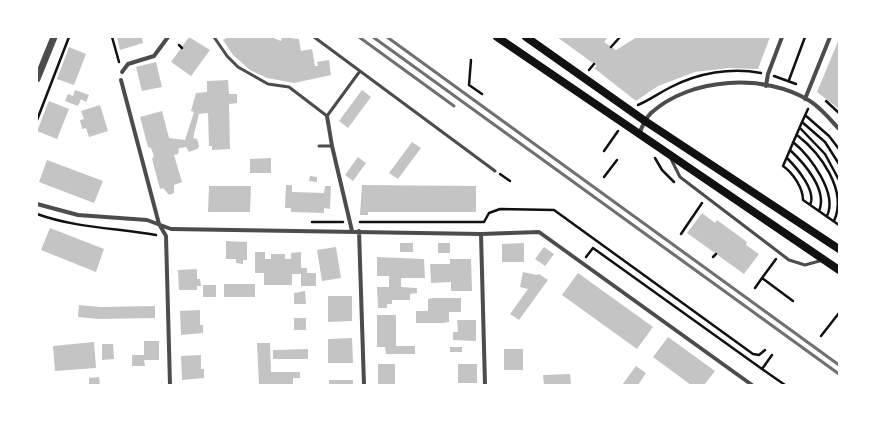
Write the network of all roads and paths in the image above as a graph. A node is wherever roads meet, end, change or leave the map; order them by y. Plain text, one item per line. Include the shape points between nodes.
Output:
1 (54, 37) edge
2 (69, 37) edge
3 (112, 37) edge
4 (168, 37) edge
5 (214, 37) edge
6 (314, 37) edge
7 (497, 37) edge
8 (526, 37) edge
9 (620, 37) edge
10 (782, 37) edge
11 (805, 37) edge
12 (830, 37) edge
13 (611, 47) dead end
14 (471, 60) dead end
15 (594, 64) dead end
16 (703, 70) dead end
17 (360, 71) junction
18 (122, 72) junction
19 (587, 72) dead end
20 (704, 74) dead end
21 (37, 79) edge
22 (121, 80) joint
23 (789, 80) dead end
24 (766, 86) junction
25 (482, 94) dead end
26 (806, 99) junction
27 (328, 116) junction
28 (37, 120) edge
29 (645, 121) junction
30 (802, 122) junction
31 (800, 128) junction
32 (839, 129) edge
33 (623, 135) dead end
34 (639, 135) junction
35 (797, 135) junction
36 (793, 142) junction
37 (319, 146) dead end
38 (332, 146) junction
39 (839, 149) edge
40 (790, 150) junction
41 (604, 151) dead end
42 (651, 155) dead end
43 (669, 155) junction
44 (787, 158) junction
45 (617, 160) dead end
46 (839, 164) edge
47 (495, 171) dead end
48 (604, 177) dead end
49 (506, 178) dead end
50 (839, 180) edge
51 (510, 181) dead end
52 (677, 186) dead end
53 (697, 200) dead end
54 (37, 204) edge
55 (810, 205) junction
56 (819, 211) junction
57 (37, 214) edge
58 (827, 216) junction
59 (834, 221) junction
60 (310, 222) dead end
61 (350, 222) junction
62 (484, 222) junction
63 (159, 224) junction
64 (839, 225) edge
65 (352, 231) junction
66 (359, 231) junction
67 (481, 234) junction
68 (681, 234) dead end
69 (166, 236) junction
70 (839, 249) edge
71 (780, 253) junction
72 (716, 254) dead end
73 (713, 257) dead end
74 (824, 260) junction
75 (582, 262) junction
76 (839, 270) edge
77 (762, 278) junction
78 (755, 288) dead end
79 (793, 301) dead end
80 (839, 313) edge
81 (821, 336) dead end
82 (765, 350) dead end
83 (772, 355) dead end
84 (762, 369) junction
85 (170, 385) edge
86 (364, 385) edge
87 (484, 385) edge
88 (752, 385) edge
89 (785, 385) edge

1 - 21 street
2 - 28 path
3 - 18 path
4 - 18 street via 154,56 128,64
5 - 27 lane via 238,67 268,84 289,87
6 - 17 lane
7 - 34 main road
8 - 29 main road
9 - 13 path
10 - 24 street
11 - 23 path
12 - 26 street
14 - 25 path via 470,85
15 - 19 path
16 - 20 path
17 - 27 lane
17 - 47 lane
18 - 22 lane
22 - 63 street
24 - 26 street
24 - 29 street via 740,82 697,89 665,104
26 - 32 street
27 - 38 street
29 - 34 street
29 - 70 main road
30 - 31 path
30 - 39 path via 805,115 830,136
30 - 46 path via 825,142
31 - 35 path
31 - 50 path via 825,154
33 - 41 path via 618,131
34 - 43 main road
35 - 36 path
35 - 59 path via 814,151 829,173 837,199 837,215
36 - 40 path
36 - 58 path via 808,156 822,178 829,205
37 - 38 lane
38 - 61 street
40 - 44 path
40 - 56 path via 806,167 816,184 821,201
42 - 52 path via 657,159 662,170
43 - 71 lane via 680,177
43 - 74 main road
44 - 55 path via 805,182 811,197
44 - 55 path via 783,166 798,185 803,200
45 - 48 path
49 - 51 path
53 - 68 path via 703,203
54 - 63 street via 78,216 147,220
55 - 56 path
56 - 58 path
57 - 69 path via 87,227
58 - 59 path
59 - 64 path
60 - 61 path
61 - 62 path
61 - 65 street
62 - 67 path
62 - 82 path via 490,213 500,209 554,210 754,354 759,355
63 - 65 street via 171,229
63 - 69 street
65 - 66 street
66 - 67 street
66 - 86 street
67 - 75 street via 539,232
67 - 87 street
69 - 85 street
71 - 74 lane via 789,260 806,265
71 - 77 path
72 - 73 path
74 - 76 main road
75 - 84 path via 593,248
75 - 88 street
77 - 78 path
77 - 79 path
80 - 81 path
83 - 84 path
84 - 89 path

